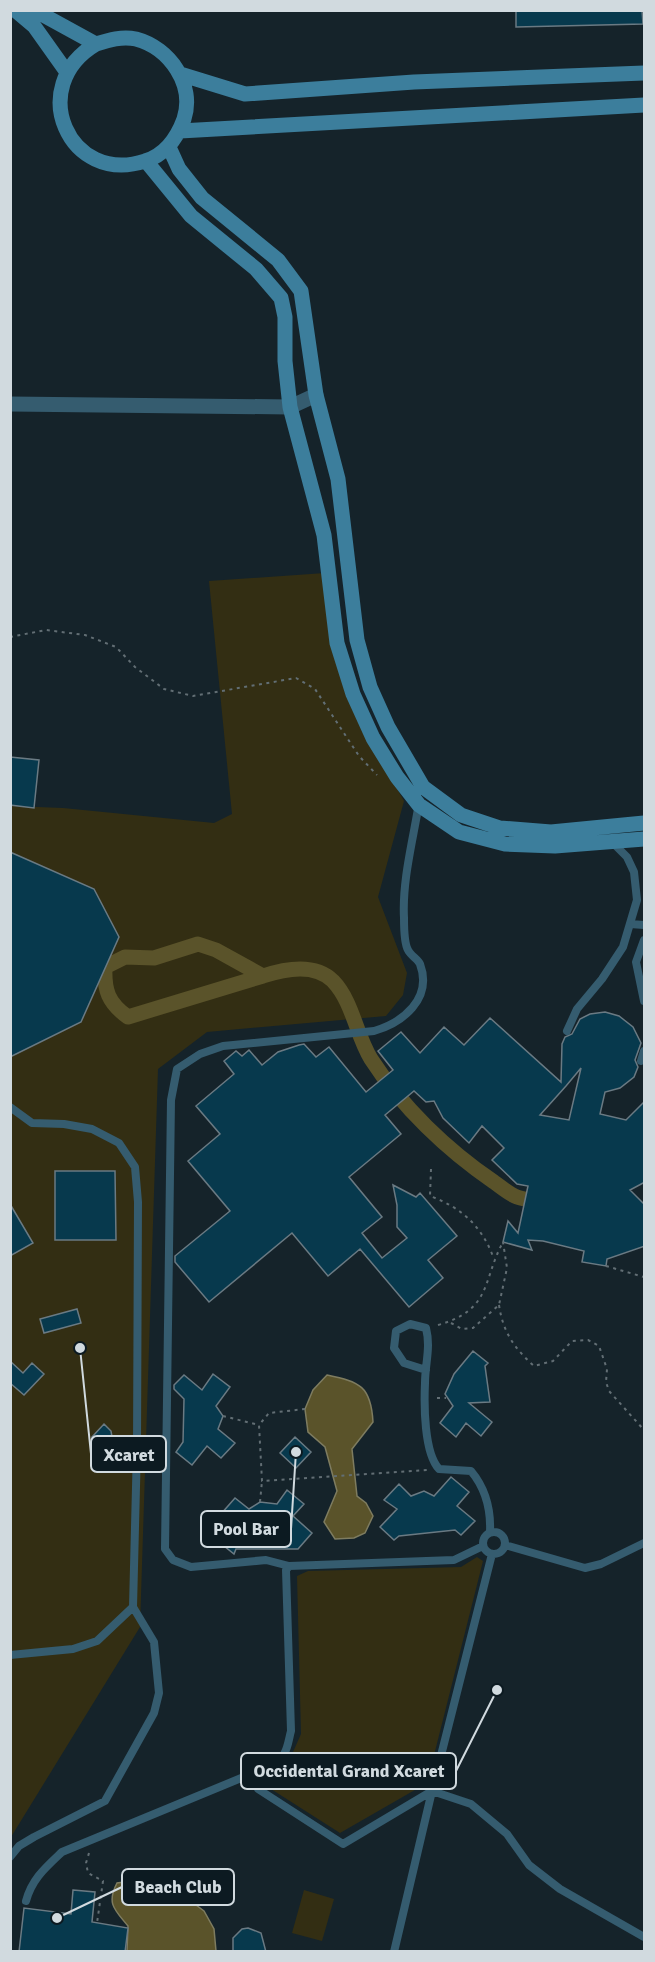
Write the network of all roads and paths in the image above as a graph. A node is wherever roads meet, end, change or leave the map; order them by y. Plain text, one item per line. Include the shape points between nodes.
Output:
1 (15, 10) edge
2 (34, 10) edge
3 (96, 44) junction
4 (66, 71) junction
5 (645, 73) edge
6 (180, 74) junction
7 (645, 105) edge
8 (180, 132) junction
9 (169, 147) junction
10 (146, 161) junction
11 (316, 395) junction
12 (10, 404) edge
13 (290, 407) junction
14 (10, 637) edge
15 (397, 777) junction
16 (423, 787) junction
17 (419, 805) junction
18 (645, 823) edge
19 (645, 839) edge
20 (611, 842) junction
21 (630, 924) junction
22 (645, 925) edge
23 (645, 939) edge
24 (645, 1001) edge
25 (567, 1031) dead end
26 (645, 1051) edge
27 (641, 1061) dead end
28 (10, 1107) edge
29 (431, 1169) dead end
30 (494, 1259) junction
31 (606, 1266) dead end
32 (645, 1277) edge
33 (499, 1305) junction
34 (450, 1322) junction
35 (426, 1328) junction
36 (426, 1370) junction
37 (305, 1409) dead end
38 (223, 1416) dead end
39 (259, 1425) junction
40 (645, 1430) edge
41 (439, 1469) junction
42 (262, 1481) junction
43 (260, 1502) dead end
44 (490, 1532) junction
45 (645, 1543) edge
46 (505, 1545) junction
47 (483, 1546) junction
48 (492, 1554) junction
49 (289, 1566) junction
50 (133, 1607) junction
51 (10, 1655) edge
52 (264, 1769) junction
53 (432, 1791) junction
54 (104, 1835) junction
55 (10, 1857) edge
56 (26, 1901) dead end
57 (97, 1923) dead end
58 (645, 1936) edge
59 (394, 1952) edge

1 - 4 street via 34,26
2 - 3 street
3 - 4 street
3 - 6 street via 124,39 153,46 169,58
4 - 10 street via 59,110 65,130 77,146 93,159 113,165
5 - 6 street via 414,82 245,94
6 - 8 street via 186,93 186,113
7 - 8 street
8 - 9 street
9 - 10 street
9 - 11 street via 179,169 202,198 278,260 294,278 301,291
10 - 13 street via 191,216 256,269 281,298
11 - 13 street
11 - 16 street via 338,479 357,640 367,678 388,727
12 - 13 street
13 - 15 street via 324,535 337,643 353,694
14 - 15 path via 46,630 85,635 116,647 164,688 193,696 296,678 315,689 359,756 381,779
15 - 17 street
16 - 17 lane
16 - 18 street via 461,815 500,828 551,832
17 - 20 street via 459,832 505,844
17 - 49 lane via 406,879 404,917 408,950 420,962 423,979 410,1014 374,1031 223,1046 200,1054 177,1069 171,1100 165,1549 173,1560 191,1567 266,1560
19 - 20 street
20 - 21 lane via 627,857 634,872 637,900
21 - 22 lane
21 - 25 lane via 623,948 577,1009
23 - 24 lane via 636,962
26 - 27 lane
28 - 50 lane via 32,1123 92,1129 119,1143 135,1167 137,1447
29 - 30 path via 430,1196 464,1213 479,1228
30 - 33 path via 503,1242 507,1268
30 - 34 path via 482,1297
31 - 32 path
33 - 34 path via 474,1328 462,1329
33 - 40 path via 510,1340 534,1366 553,1361 572,1341 588,1340 599,1346 609,1391
34 - 35 path
35 - 36 lane via 430,1344
35 - 36 lane via 410,1324 396,1332 394,1348 404,1363
36 - 41 lane via 426,1426 434,1463
37 - 39 path via 269,1413
38 - 39 path
39 - 42 path
41 - 42 path
41 - 44 lane via 471,1472 483,1485
42 - 43 path
44 - 46 lane via 503,1536
44 - 47 lane via 483,1538
45 - 46 lane via 585,1568
46 - 48 lane
47 - 48 lane
47 - 49 lane via 454,1560
48 - 53 lane
49 - 52 lane via 286,1570 291,1731 286,1752
50 - 51 lane via 97,1641 73,1649
50 - 55 lane via 154,1642 159,1693 154,1713 105,1801 34,1837
52 - 53 lane via 258,1779 258,1790 342,1844
52 - 54 lane
53 - 58 lane via 471,1804 507,1834 529,1865 560,1889
53 - 59 lane
54 - 56 lane via 62,1852 38,1874
54 - 57 path via 86,1863 88,1874 103,1881

